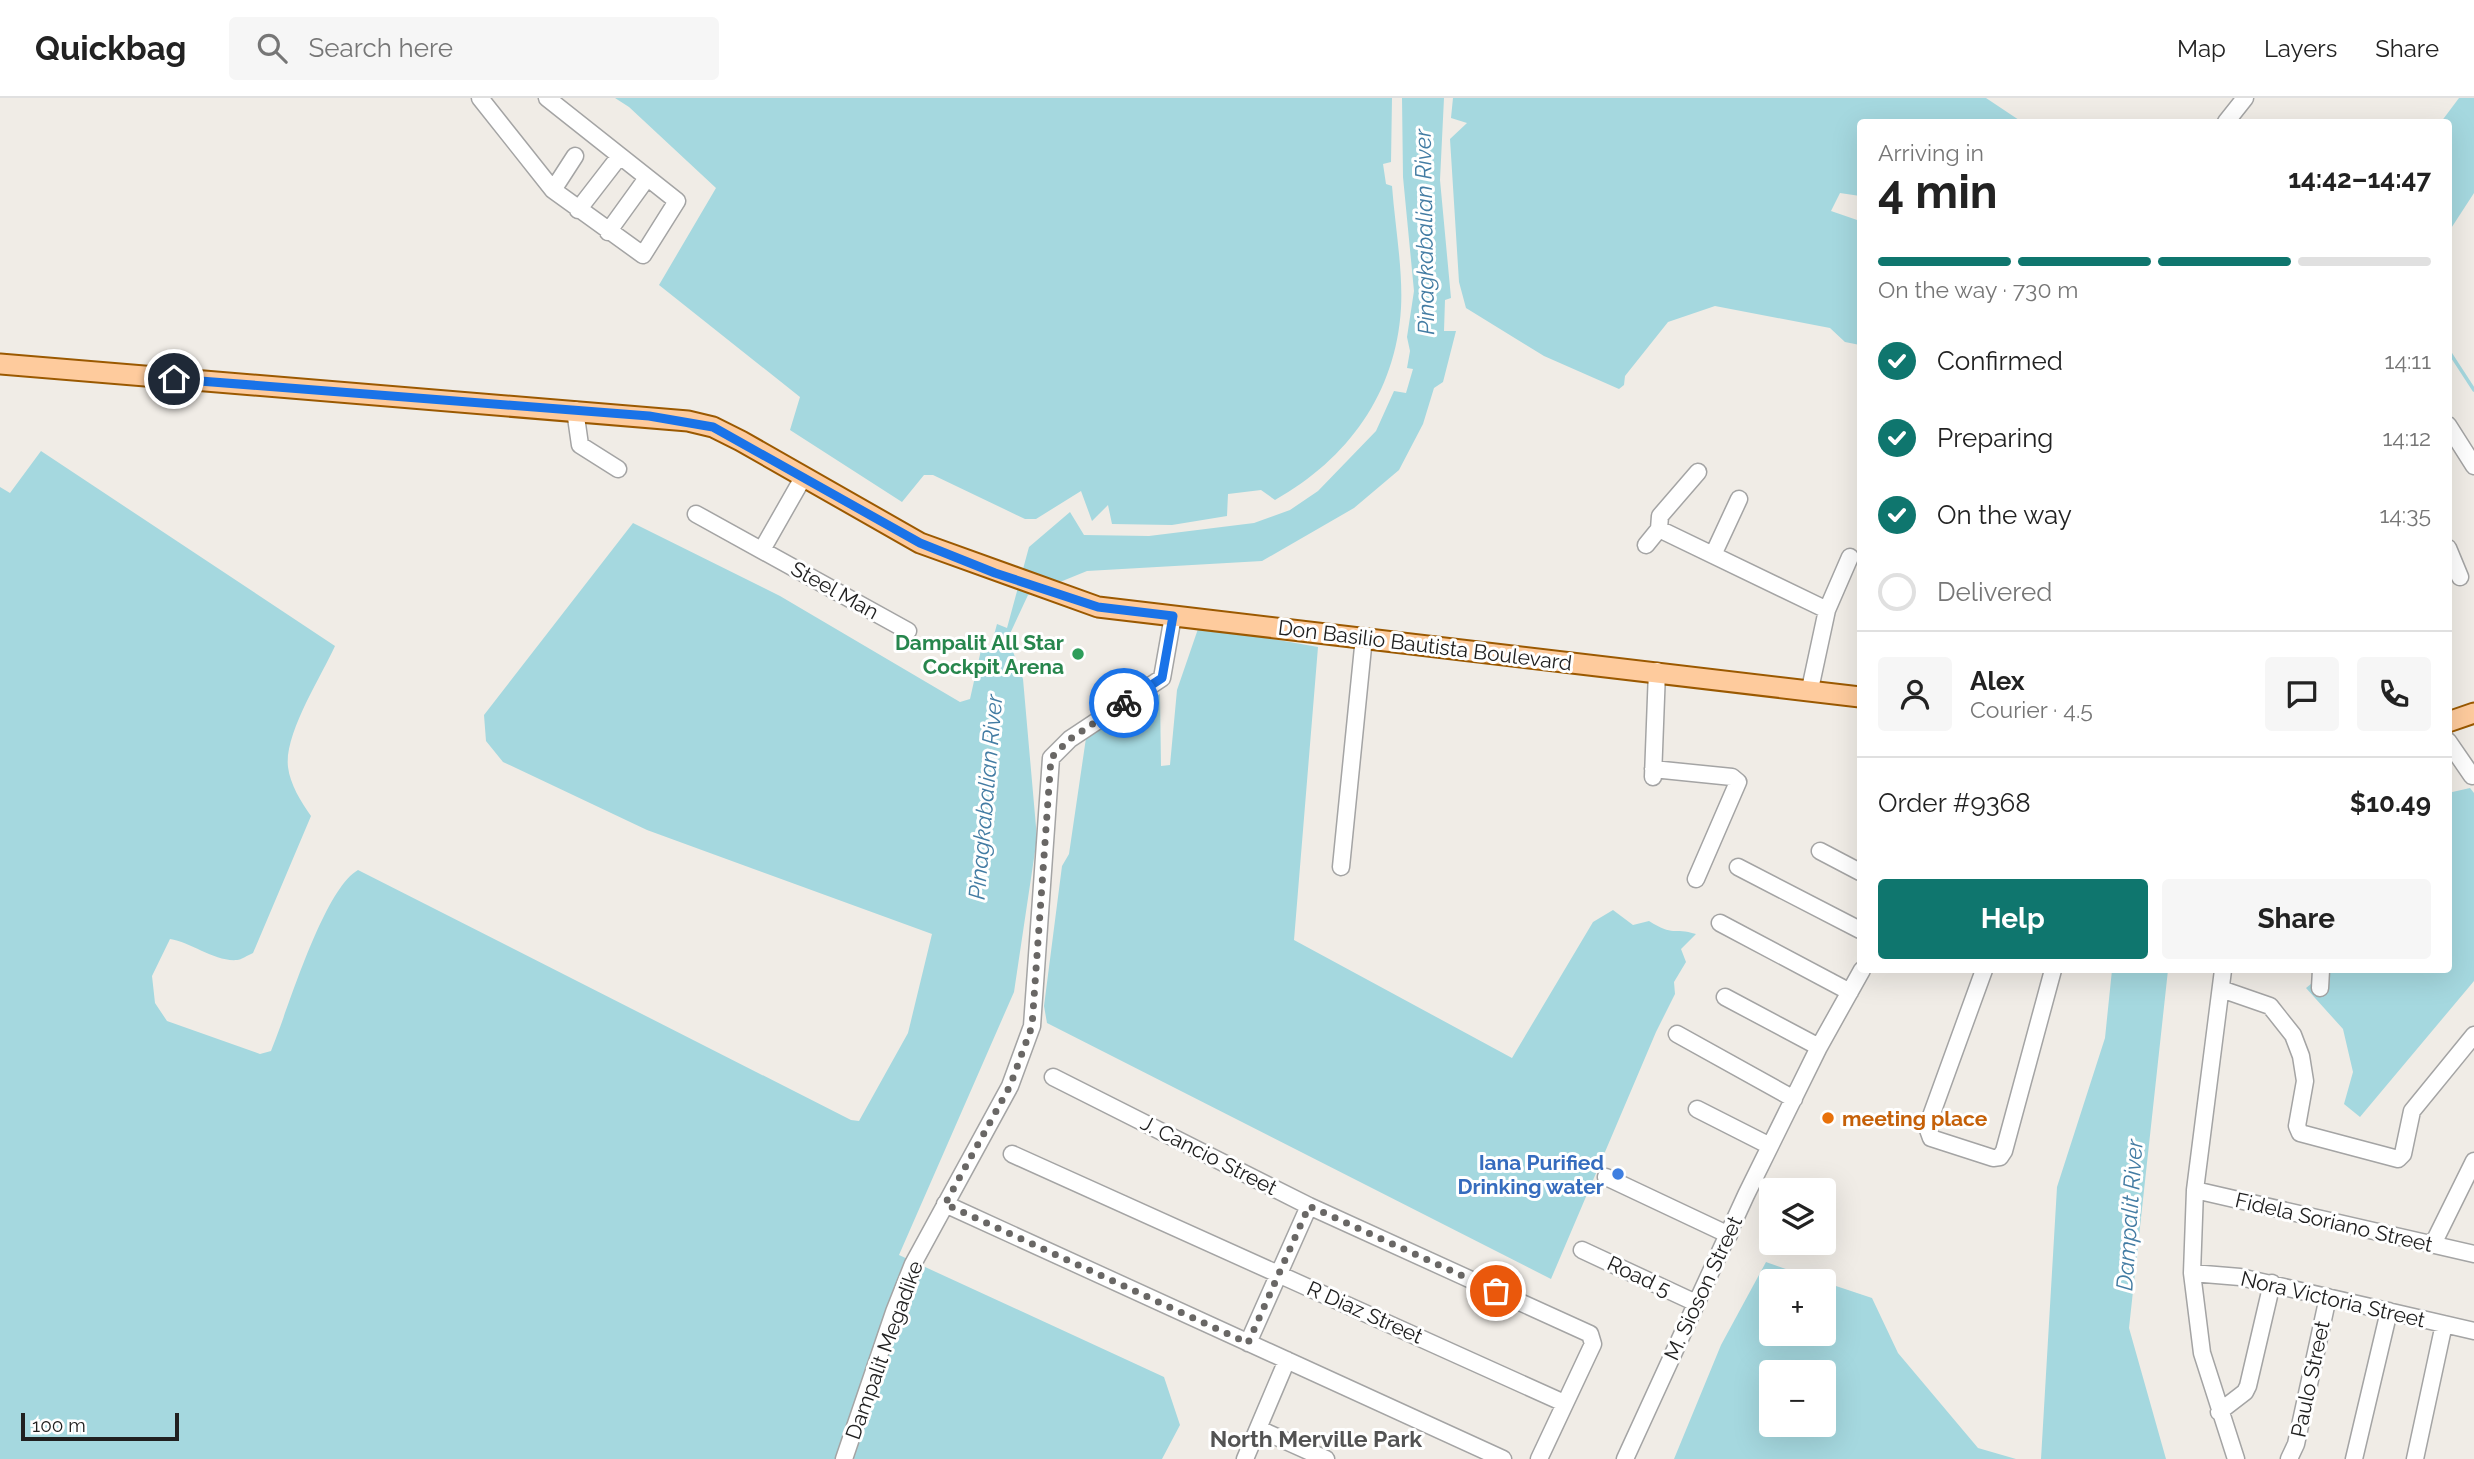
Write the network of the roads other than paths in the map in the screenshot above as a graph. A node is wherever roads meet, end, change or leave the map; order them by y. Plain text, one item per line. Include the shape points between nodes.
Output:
1 (480, 98) edge
2 (548, 98) edge
3 (2245, 98) edge
4 (2228, 119) edge
5 (575, 156) dead end
6 (619, 157) junction
7 (647, 178) junction
8 (553, 190) junction
9 (578, 210) junction
10 (608, 232) junction
11 (0, 364) edge
12 (575, 410) junction
13 (2452, 431) edge
14 (2474, 466) edge
15 (618, 469) dead end
16 (1699, 472) dead end
17 (804, 475) junction
18 (1739, 499) dead end
19 (696, 514) dead end
20 (1660, 529) junction
21 (1646, 545) dead end
22 (763, 548) junction
23 (1713, 555) junction
24 (1850, 557) dead end
25 (2452, 558) edge
26 (2460, 577) dead end
27 (1827, 610) junction
28 (1173, 616) junction
29 (908, 631) dead end
30 (1364, 637) junction
31 (1657, 671) junction
32 (1810, 689) junction
33 (1857, 697) edge
34 (2474, 713) edge
35 (2452, 721) edge
36 (2452, 747) edge
37 (2472, 776) dead end
38 (1820, 851) dead end
39 (1341, 867) dead end
40 (1738, 867) dead end
41 (1857, 870) edge
42 (1696, 879) dead end
43 (1720, 923) dead end
44 (1857, 928) edge
45 (1861, 973) edge
46 (1983, 973) edge
47 (2052, 973) edge
48 (2222, 973) edge
49 (2321, 973) edge
50 (2320, 988) dead end
51 (2221, 989) junction
52 (1850, 992) junction
53 (1725, 997) dead end
54 (1677, 1034) dead end
55 (2474, 1035) edge
56 (1819, 1047) junction
57 (1054, 1077) dead end
58 (1794, 1099) junction
59 (1697, 1110) dead end
60 (1770, 1146) junction
61 (1012, 1154) dead end
62 (2474, 1161) edge
63 (1606, 1177) dead end
64 (2195, 1190) junction
65 (945, 1204) junction
66 (1309, 1206) junction
67 (1729, 1235) junction
68 (2433, 1244) junction
69 (1582, 1250) dead end
70 (2474, 1254) edge
71 (2192, 1273) junction
72 (1280, 1274) junction
73 (2272, 1283) junction
74 (2328, 1297) junction
75 (1696, 1303) junction
76 (2389, 1311) junction
77 (2444, 1324) junction
78 (2474, 1331) edge
79 (1248, 1343) junction
80 (1287, 1360) junction
81 (1564, 1403) junction
82 (2219, 1412) junction
83 (1259, 1429) junction
84 (844, 1459) edge
85 (1245, 1459) edge
86 (1326, 1459) edge
87 (1503, 1459) edge
88 (1539, 1459) edge
89 (1625, 1459) edge
90 (2235, 1459) edge
91 (2289, 1459) edge
92 (2354, 1459) edge
93 (2415, 1459) edge

1 - 8 street
2 - 6 street
3 - 4 street
5 - 8 street
6 - 7 street
6 - 9 street
7 - 10 street
7 - 10 street via 677,201 643,255
8 - 9 street
9 - 10 street
11 - 12 main road, Don Basilio Bautista Boulevard
12 - 15 street via 580,444
12 - 17 main road, Don Basilio Bautista Boulevard via 713,427
13 - 14 street
16 - 20 street via 1660,516
17 - 22 street
17 - 28 main road, Don Basilio Bautista Boulevard via 920,543 995,573 1098,607
18 - 23 street
19 - 22 street, Steel Man
20 - 21 street
20 - 23 street
22 - 29 street, Steel Man
23 - 27 street
24 - 27 street
25 - 26 street
27 - 32 street
28 - 30 main road, Don Basilio Bautista Boulevard
28 - 65 street, Dampalit Megadike via 1162,678 1070,739 1051,758 1032,1026 1010,1086
30 - 31 main road, Don Basilio Bautista Boulevard
30 - 39 street
31 - 32 main road, Don Basilio Bautista Boulevard
31 - 42 street via 1653,774 1732,777 1738,782
32 - 33 main road, Don Basilio Bautista Boulevard
34 - 35 main road
36 - 37 street
38 - 41 street
40 - 44 street
43 - 52 street
45 - 52 street, M. Sioson Street
46 - 47 street via 1927,1127 1931,1138 2000,1157
48 - 51 street
49 - 50 street
51 - 55 street via 2270,1006 2293,1035 2305,1081 2297,1126 2301,1133 2398,1159 2412,1111
51 - 64 street
52 - 56 street, M. Sioson Street
53 - 56 street
54 - 58 street
56 - 58 street, M. Sioson Street
57 - 66 street, J. Cancio Street
58 - 60 street, M. Sioson Street
59 - 60 street
60 - 67 street, M. Sioson Street
61 - 72 street, R Diaz Street
62 - 68 street
63 - 67 street
64 - 68 street, Fidela Soriano Street
64 - 71 street
65 - 79 street
65 - 84 street, Dampalit Megadike via 913,1264
66 - 72 street
66 - 81 street, J. Cancio Street via 1590,1334 1593,1338
67 - 75 street, M. Sioson Street
68 - 70 street, Fidela Soriano Street
69 - 75 street, Road 5
71 - 73 street, Nora Victoria Street
71 - 82 street via 2202,1353
72 - 79 street
72 - 81 street, R Diaz Street
73 - 74 street, Nora Victoria Street
73 - 82 street via 2248,1386
74 - 76 street, Nora Victoria Street
74 - 91 street, Paulo Street
75 - 89 street, M. Sioson Street
76 - 77 street, Nora Victoria Street
76 - 92 street
77 - 78 street, Nora Victoria Street
77 - 93 street
79 - 80 street
80 - 83 street
80 - 87 street
81 - 88 street
82 - 90 street
83 - 85 street
83 - 86 street

